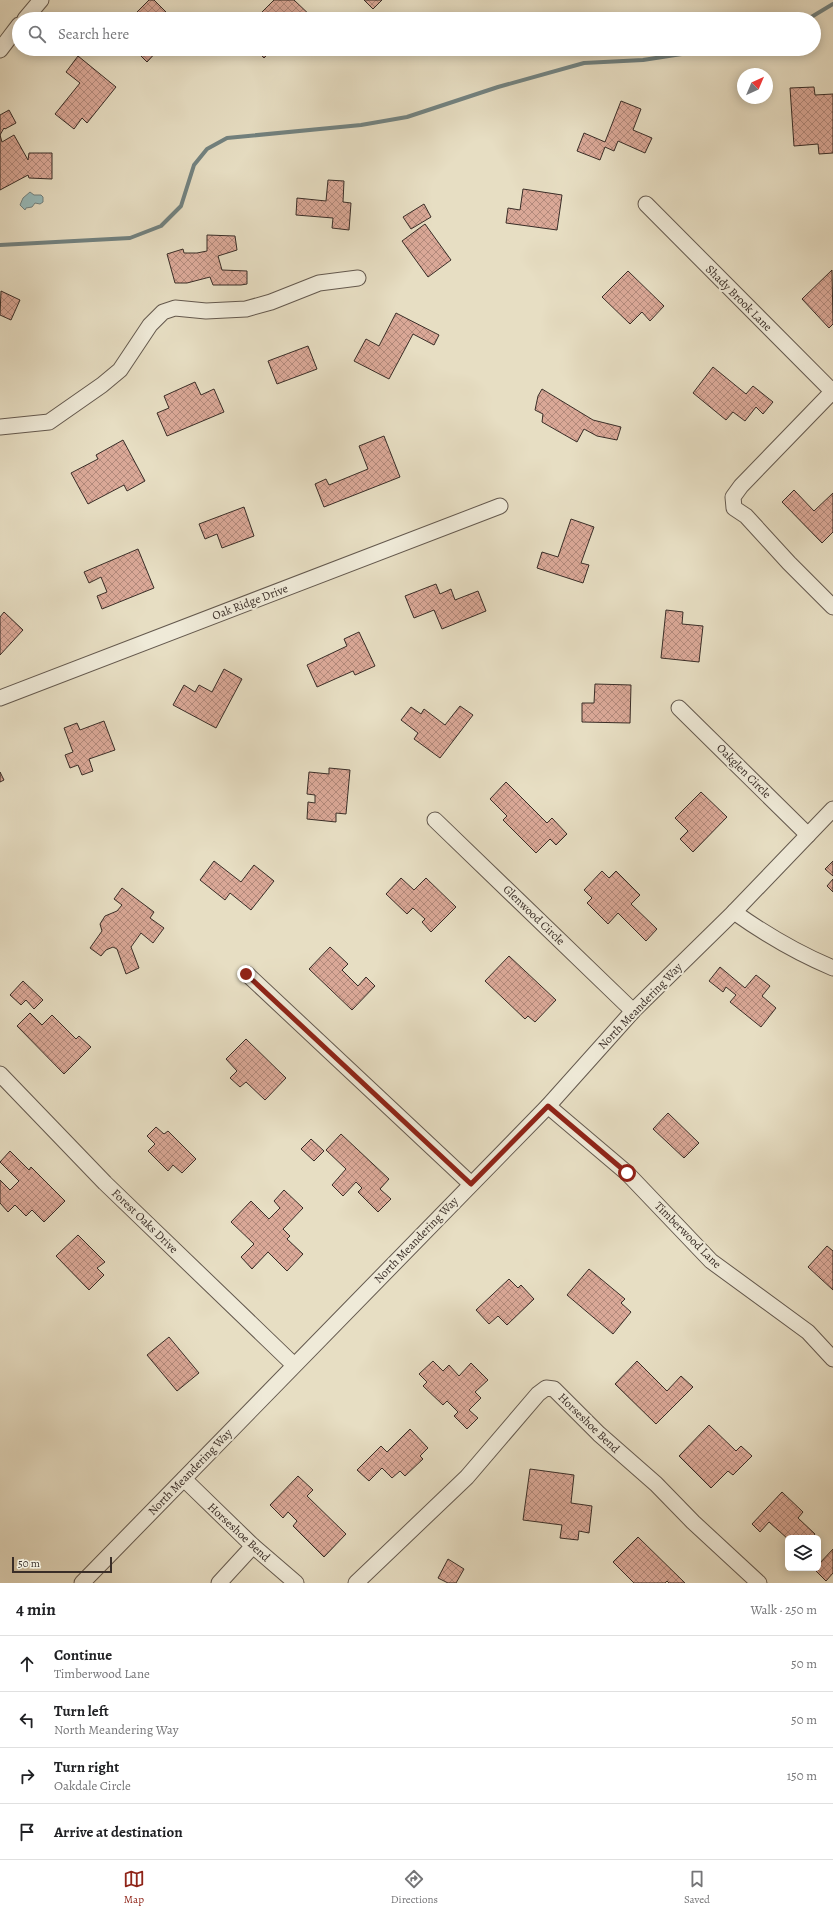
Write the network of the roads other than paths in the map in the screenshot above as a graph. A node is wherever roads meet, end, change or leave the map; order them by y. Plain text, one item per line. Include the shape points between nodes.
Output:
1 (41, 0) edge
2 (31, 12) edge
3 (12, 34) edge
4 (0, 50) edge
5 (646, 204) dead end
6 (358, 278) dead end
7 (833, 391) edge
8 (0, 427) edge
9 (500, 506) dead end
10 (833, 607) edge
11 (0, 698) edge
12 (680, 708) dead end
13 (833, 809) edge
14 (435, 820) dead end
15 (808, 835) junction
16 (734, 912) junction
17 (833, 968) edge
18 (246, 974) dead end
19 (633, 1011) junction
20 (0, 1074) edge
21 (548, 1106) junction
22 (471, 1184) junction
23 (833, 1359) edge
24 (294, 1365) junction
25 (184, 1479) junction
26 (253, 1546) junction
27 (82, 1583) edge
28 (219, 1583) edge
29 (296, 1583) edge
30 (356, 1583) edge
31 (759, 1583) edge

1 - 2 street
3 - 4 street
5 - 7 street, Shady Brook Lane
6 - 8 street via 319,283 246,309 206,311 175,308 163,312 150,325 120,370 50,422
7 - 10 street via 733,497 734,508 746,516
9 - 11 street, Oak Ridge Drive
12 - 15 street, Oakglen Circle
13 - 15 street, North Meandering Way
14 - 19 street, Glenwood Circle
15 - 16 street, North Meandering Way
16 - 17 street via 765,934 804,956
16 - 19 street, North Meandering Way
18 - 22 street
19 - 21 street, North Meandering Way
20 - 24 street, Forest Oaks Drive via 105,1184
21 - 22 street, North Meandering Way
21 - 23 street, Timberwood Lane via 627,1173 711,1261 808,1332
22 - 24 street, North Meandering Way
24 - 25 street, North Meandering Way
25 - 26 street, Horseshoe Bend
25 - 27 street, North Meandering Way
26 - 28 street
26 - 29 street, Horseshoe Bend
30 - 31 street, Horseshoe Bend via 467,1477 546,1388 554,1389

